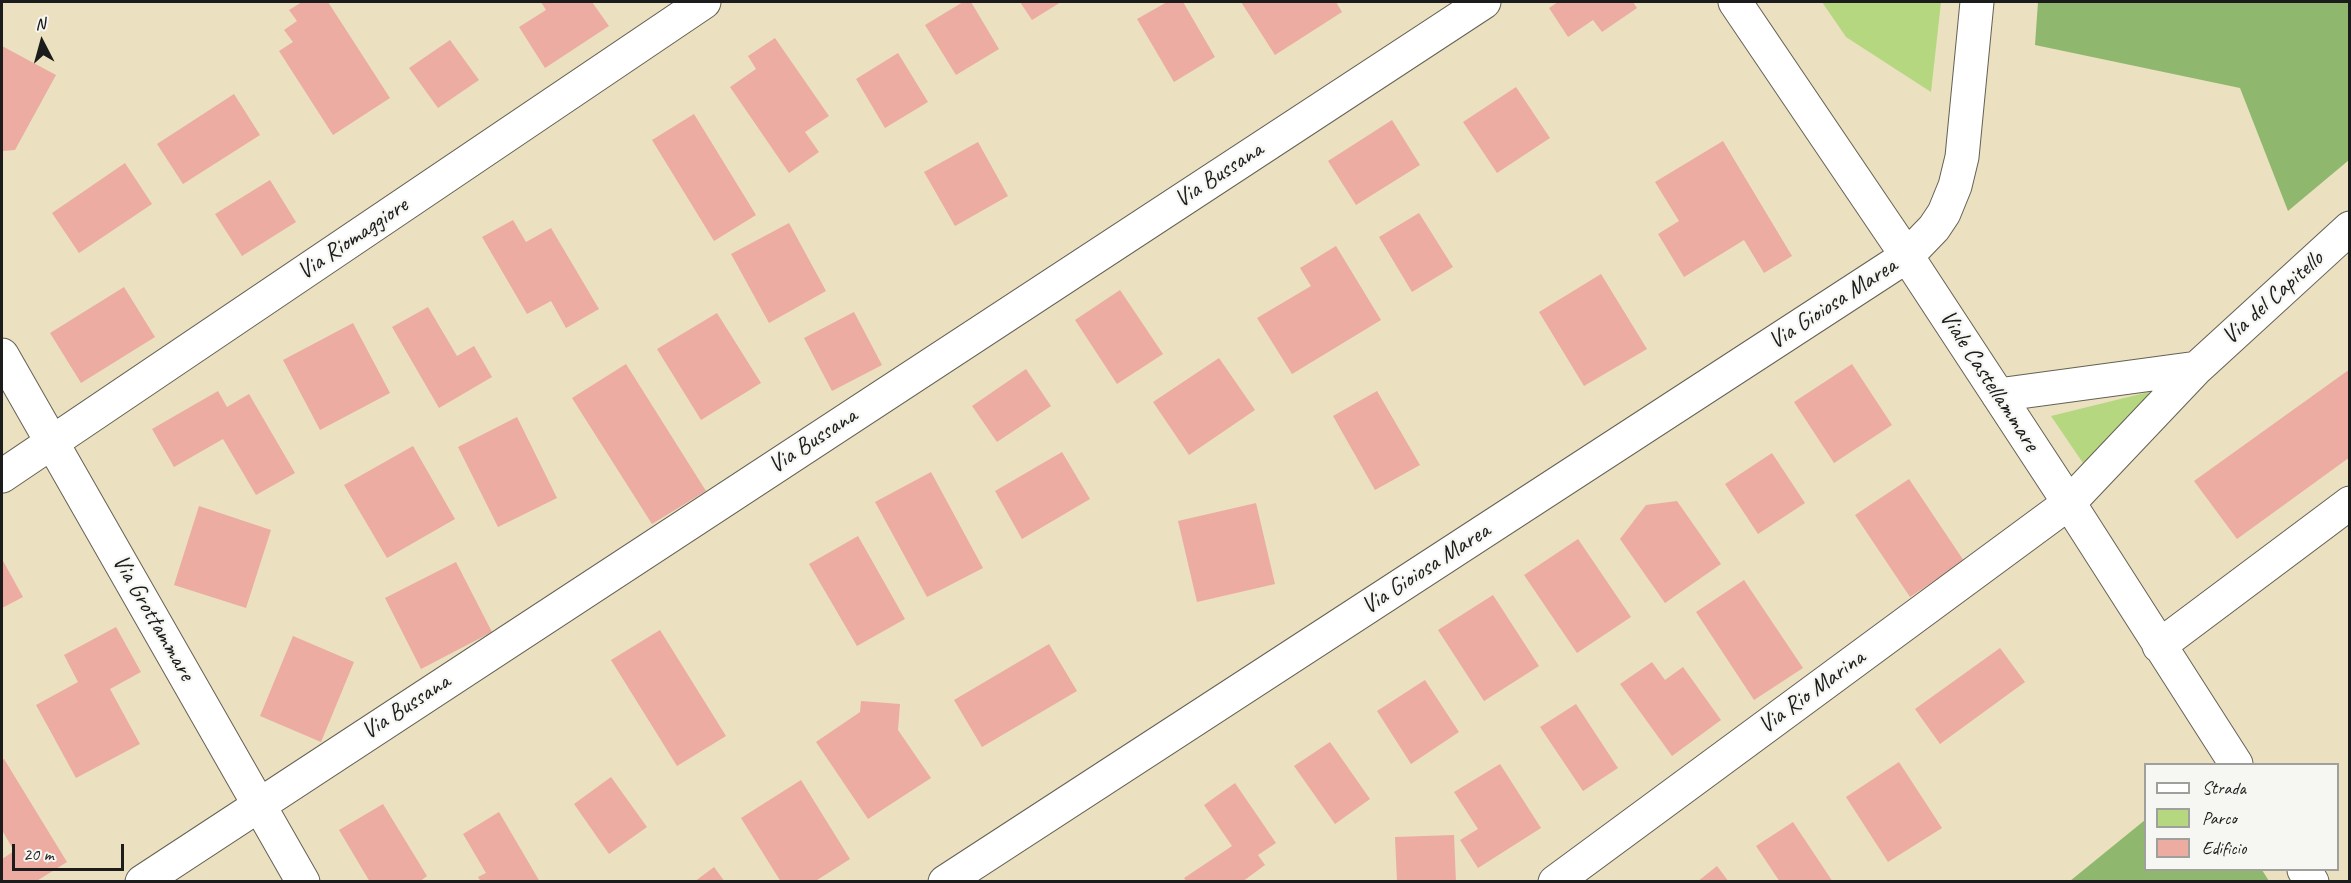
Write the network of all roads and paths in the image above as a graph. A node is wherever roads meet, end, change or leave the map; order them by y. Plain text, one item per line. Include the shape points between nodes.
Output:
1 (704, 2) edge
2 (1484, 2) edge
3 (1735, 2) edge
4 (1977, 2) edge
5 (2349, 228) edge
6 (1907, 256) junction
7 (2, 356) edge
8 (2197, 368) junction
9 (1998, 395) junction
10 (53, 443) junction
11 (2, 476) edge
12 (2069, 503) junction
13 (2349, 504) edge
14 (2159, 646) junction
15 (2235, 763) edge
16 (259, 804) junction
17 (142, 882) edge
18 (303, 882) edge
19 (945, 882) edge
20 (1555, 882) edge

1 - 10 street, Via Riomaggiore
2 - 16 street, Via Bussana
3 - 6 street, Viale Castellammare
4 - 6 street, Via Gioiosa Marea via 1962,157 1955,186 1934,228
5 - 8 street, Via del Capitello
6 - 9 street, Viale Castellammare
6 - 19 street, Via Gioiosa Marea
7 - 10 street, Via Grottammare
8 - 9 street
8 - 12 street, Via del Capitello
9 - 12 street, Viale Castellammare
10 - 11 street, Via Riomaggiore
10 - 16 street, Via Grottammare
12 - 14 street, Viale Castellammare
12 - 20 street, Via Rio Marina
13 - 14 street
14 - 15 street, Viale Castellammare
16 - 17 street, Via Bussana
16 - 18 street, Via Grottammare

